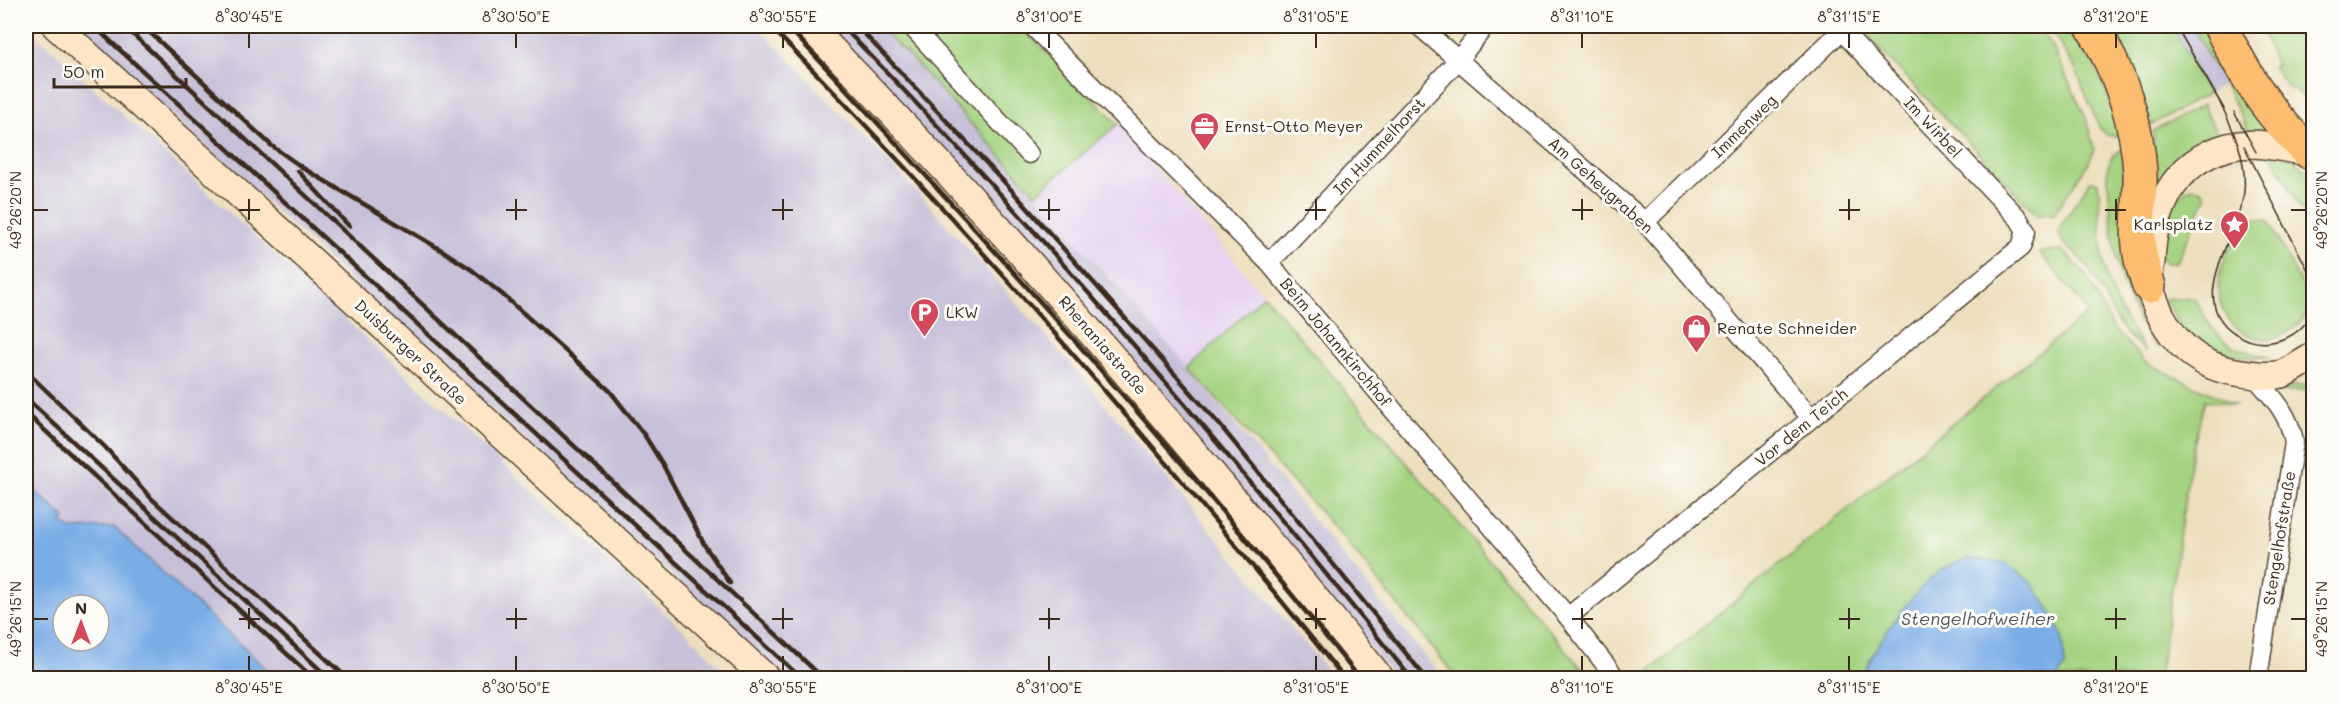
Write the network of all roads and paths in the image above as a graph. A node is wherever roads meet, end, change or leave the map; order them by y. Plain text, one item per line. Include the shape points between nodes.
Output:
1 (56, 26) edge
2 (809, 26) edge
3 (911, 26) edge
4 (1032, 26) edge
5 (1419, 26) edge
6 (1485, 26) edge
7 (2092, 26) edge
8 (2220, 26) edge
9 (1840, 28) edge
10 (1459, 59) junction
11 (2312, 147) edge
12 (1029, 154) dead end
13 (1645, 222) junction
14 (2026, 231) joint
15 (1269, 263) junction
16 (2149, 286) junction
17 (2313, 356) edge
18 (2281, 374) junction
19 (2253, 375) junction
20 (2313, 378) edge
21 (1811, 418) junction
22 (1568, 617) junction
23 (766, 678) edge
24 (1380, 678) edge
25 (1617, 678) edge
26 (2258, 678) edge

1 - 23 street, Duisburger Straße
2 - 24 street, Rhenaniastraße via 1048,283 1228,490
3 - 12 street
4 - 15 street, Beim Johannkirchhof
5 - 10 street, Am Geheugraben
6 - 10 street, Im Hummelhorst
7 - 16 highway via 2125,95 2135,136 2139,240
8 - 11 highway via 2245,74 2273,114 2286,130
9 - 13 street, Immenweg
9 - 14 street, Im Wirbel
10 - 13 street, Am Geheugraben
10 - 15 street, Im Hummelhorst
11 - 16 street via 2239,145 2207,154 2190,165 2162,202 2152,240
13 - 21 street, Am Geheugraben
14 - 21 street, Vor dem Teich via 2021,247
15 - 22 street, Beim Johannkirchhof
16 - 19 street via 2161,317 2179,344 2200,361
17 - 18 street
18 - 19 street
18 - 20 street
19 - 26 street, Stengelhofstraße via 2284,411 2294,442
21 - 22 street, Vor dem Teich
22 - 25 street, Beim Johannkirchhof

